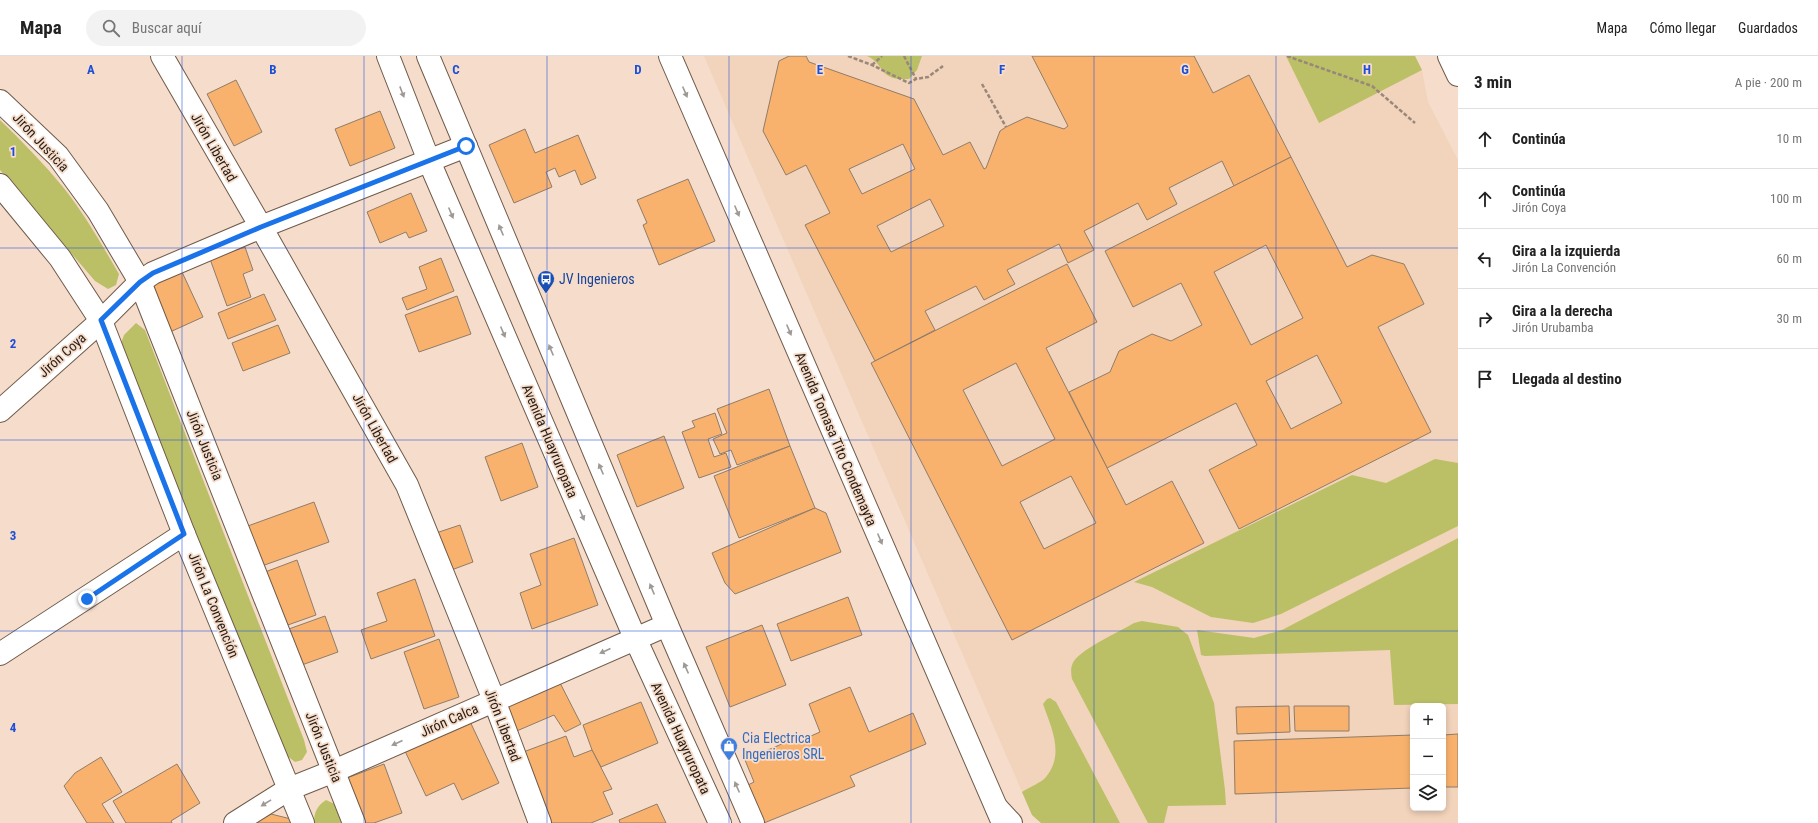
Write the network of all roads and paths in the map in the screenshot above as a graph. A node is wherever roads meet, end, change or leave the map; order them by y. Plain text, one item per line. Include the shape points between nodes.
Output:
1 (162, 56) edge
2 (388, 56) edge
3 (428, 56) edge
4 (670, 56) edge
5 (848, 56) edge
6 (882, 56) edge
7 (904, 56) edge
8 (1287, 56) edge
9 (1449, 56) edge
10 (872, 65) junction
11 (943, 66) dead end
12 (1458, 74) edge
13 (916, 79) junction
14 (982, 84) dead end
15 (0, 101) edge
16 (1415, 123) dead end
17 (1006, 127) dead end
18 (466, 146) junction
19 (429, 161) junction
20 (2, 191) edge
21 (261, 227) junction
22 (140, 282) junction
23 (101, 320) junction
24 (0, 411) edge
25 (184, 534) junction
26 (667, 625) junction
27 (636, 638) junction
28 (0, 654) edge
29 (494, 700) junction
30 (334, 771) junction
31 (289, 789) junction
32 (1003, 818) edge
33 (235, 823) edge
34 (302, 823) edge
35 (354, 823) edge
36 (540, 823) edge
37 (720, 823) edge
38 (753, 823) edge

1 - 21 street, Jirón Libertad
2 -> 19 street, Avenida Huayruropata
3 - 18 street
4 -> 32 street, Avenida Tomasa Tito Condemayta
5 - 10 path
6 - 10 path
7 - 13 path
8 - 16 path via 1372,86
9 - 12 street
10 - 13 path via 909,82
11 - 13 path via 928,77
14 - 17 path
15 - 22 street, Jirón Justicia via 58,156 98,211
18 - 19 street, Jirón Coya
26 -> 18 street
19 - 21 street, Jirón Coya
19 -> 27 street, Avenida Huayruropata
20 - 23 street, Jirón La Convención via 60,258
21 - 22 street, Jirón Coya via 153,273
21 - 29 street, Jirón Libertad via 407,485
22 - 23 street, Jirón Coya
22 - 30 street, Jirón Justicia
23 - 24 street, Jirón Coya
23 - 25 street, Jirón La Convención
25 - 28 street
25 - 31 street, Jirón La Convención
26 - 27 street, Jirón Calca
38 -> 26 street
27 -> 29 street, Jirón Calca
27 - 37 street, Avenida Huayruropata
29 -> 30 street, Jirón Calca
29 - 36 street, Jirón Libertad
30 - 31 street, Jirón Calca
30 - 35 street, Jirón Justicia
31 -> 33 street, Jirón Calca
31 - 34 street, Jirón La Convención

